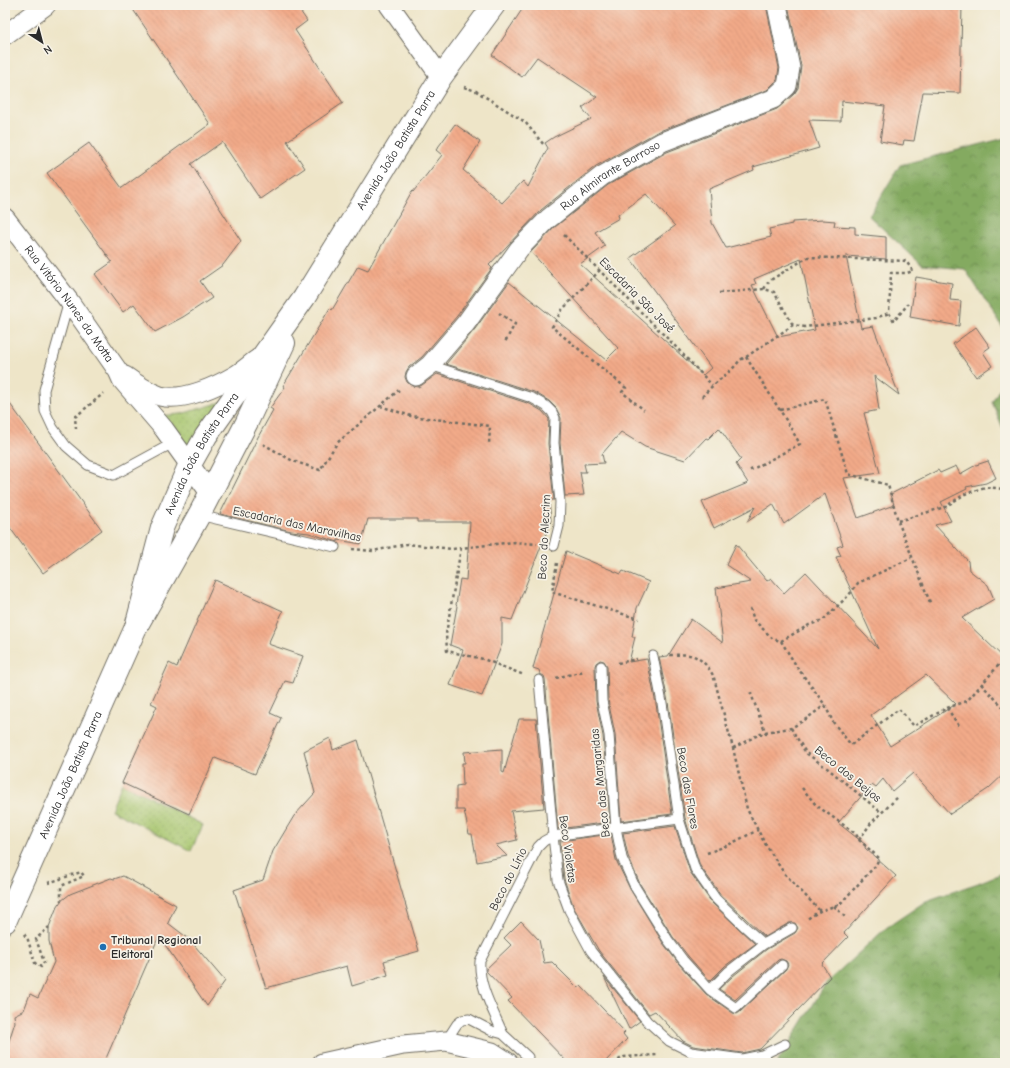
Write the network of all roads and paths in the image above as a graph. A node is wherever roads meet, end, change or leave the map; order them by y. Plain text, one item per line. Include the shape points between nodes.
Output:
1 (46, 5) edge
2 (389, 5) edge
3 (494, 5) edge
4 (777, 5) edge
5 (5, 35) edge
6 (441, 77) junction
7 (544, 145) dead end
8 (5, 218) edge
9 (548, 219) junction
10 (600, 270) junction
11 (764, 289) junction
12 (719, 293) dead end
13 (304, 298) junction
14 (69, 301) junction
15 (908, 304) dead end
16 (889, 313) junction
17 (515, 324) dead end
18 (793, 325) junction
19 (505, 342) dead end
20 (265, 353) junction
21 (746, 357) junction
22 (423, 371) junction
23 (120, 375) junction
24 (712, 385) junction
25 (702, 397) dead end
26 (380, 406) junction
27 (644, 410) dead end
28 (780, 410) junction
29 (242, 431) junction
30 (173, 443) junction
31 (489, 444) dead end
32 (66, 446) junction
33 (189, 466) junction
34 (749, 472) dead end
35 (1005, 489) edge
36 (210, 493) junction
37 (199, 515) junction
38 (898, 521) junction
39 (554, 546) junction
40 (335, 547) joint
41 (461, 548) junction
42 (911, 558) junction
43 (931, 605) dead end
44 (750, 608) dead end
45 (639, 619) dead end
46 (136, 627) junction
47 (780, 641) junction
48 (447, 651) dead end
49 (653, 656) dead end
50 (1005, 658) edge
51 (601, 666) dead end
52 (714, 678) dead end
53 (539, 680) dead end
54 (981, 684) junction
55 (750, 691) dead end
56 (825, 705) junction
57 (948, 708) junction
58 (1005, 709) edge
59 (959, 726) dead end
60 (791, 728) junction
61 (766, 733) junction
62 (733, 748) junction
63 (802, 788) dead end
64 (899, 796) dead end
65 (882, 813) junction
66 (679, 819) junction
67 (616, 828) junction
68 (758, 830) junction
69 (553, 836) junction
70 (859, 840) junction
71 (692, 858) junction
72 (19, 891) junction
73 (61, 900) dead end
74 (834, 906) junction
75 (820, 911) junction
76 (7, 917) edge
77 (846, 918) dead end
78 (49, 927) dead end
79 (792, 928) joint
80 (764, 944) junction
81 (782, 965) dead end
82 (710, 990) junction
83 (504, 1034) junction
84 (446, 1041) junction
85 (785, 1044) dead end
86 (691, 1052) junction
87 (528, 1057) dead end
88 (322, 1063) edge
89 (509, 1063) edge
90 (613, 1063) edge

1 - 5 street
2 - 6 street
3 - 6 main road, Avenida João Batista Parra
4 - 9 street, Rua Almirante Barroso via 790,68 787,86 772,99 662,142 602,176
6 - 7 path via 476,92 526,122
6 - 13 main road, Avenida João Batista Parra
8 - 14 street, Rua Vitório Nunes da Motta
9 - 10 path, Escadaria São José
9 - 22 street, Rua Almirante Barroso via 519,249 470,318
10 - 24 path, Escadaria São José
10 - 27 path via 562,310 552,327 626,388 622,392
11 - 12 path
11 - 16 path via 769,281 808,257 906,261 913,271 907,274 891,273
11 - 18 path via 774,292
13 - 20 main road, Avenida João Batista Parra
13 - 29 main road, Avenida João Batista Parra
14 - 23 street, Rua Vitório Nunes da Motta
14 - 32 lane via 44,390 45,411
15 - 16 path via 894,321
16 - 18 path via 876,318 805,327
17 - 19 path
18 - 21 path
20 - 23 street, Rua Vitório Nunes da Motta via 237,375 183,397 161,396
20 - 33 main road, Avenida João Batista Parra via 206,436
21 - 24 path
21 - 28 path
22 - 26 path
22 - 39 lane, Beco do Alecrim via 532,398 552,412 555,418 554,443 560,502 559,526
23 - 30 street, Rua Vitório Nunes da Motta
23 - 32 path via 75,417 77,440
24 - 25 path
26 - 29 path via 337,443 320,470 293,461
26 - 31 path via 410,416 490,426
28 - 34 path via 800,444
28 - 38 path via 825,399 848,474 888,484
29 - 36 main road, Avenida João Batista Parra
30 - 32 lane via 114,475 88,464
30 - 33 street, Rua Vitório Nunes da Motta
33 - 36 street, Rua Vitório Nunes da Motta
33 - 46 main road, Avenida João Batista Parra via 162,528
35 - 38 path via 985,487 965,494 945,507
36 - 37 main road, Avenida João Batista Parra
37 - 40 lane, Escadaria das Maravilhas
37 - 46 main road, Avenida João Batista Parra
38 - 42 path
39 - 41 path, Escadaria das Maravilhas via 514,542
39 - 45 path, Beco do Alecrim via 557,560 552,592
40 - 41 path, Escadaria das Maravilhas via 373,552 407,544
41 - 48 path via 446,634
42 - 43 path
42 - 47 path via 858,583 823,620
44 - 47 path via 754,620 773,639
46 - 72 main road, Avenida João Batista Parra
47 - 56 path, Beco dos Beijos
49 - 66 lane, Beco das Flores
50 - 54 path
51 - 67 lane, Beco das Margaridas via 602,701 609,735
52 - 62 path
53 - 69 lane, Beco Violetas
54 - 57 path via 967,701
54 - 58 path
55 - 61 path
56 - 57 path, Beco dos Beijos via 833,722 851,745 899,709 914,726
56 - 60 path
57 - 59 path
60 - 61 path
60 - 65 path, Beco dos Beijos via 806,752
61 - 62 path
62 - 68 path via 747,809
63 - 70 path via 816,805 856,834
64 - 65 path
65 - 70 path
66 - 67 lane
66 - 71 lane, Beco das Flores
67 - 69 lane
67 - 82 lane, Beco das Margaridas via 622,858 635,887 668,940
68 - 71 path via 726,846
68 - 75 path via 784,873
69 - 83 lane, Beco do Lírio via 538,847 480,961 482,981
69 - 86 lane, Beco Violetas via 558,880 569,910 591,951 646,1021 669,1041
70 - 74 path via 879,858 876,865 840,904
71 - 80 lane, Beco das Flores via 695,869 716,899
72 - 73 path via 81,872 84,876 61,886
72 - 76 main road, Avenida João Batista Parra
74 - 75 path
74 - 77 path
75 - 79 path
76 - 78 path via 28,940 35,963 41,967 44,962 36,939
79 - 80 lane
80 - 82 lane via 729,971
81 - 82 lane, Beco das Margaridas via 736,1008
83 - 84 lane via 469,1019 457,1024
83 - 87 lane
84 - 88 street via 403,1045
84 - 89 street via 492,1052
85 - 86 lane via 762,1055 742,1059
86 - 90 path via 624,1057

